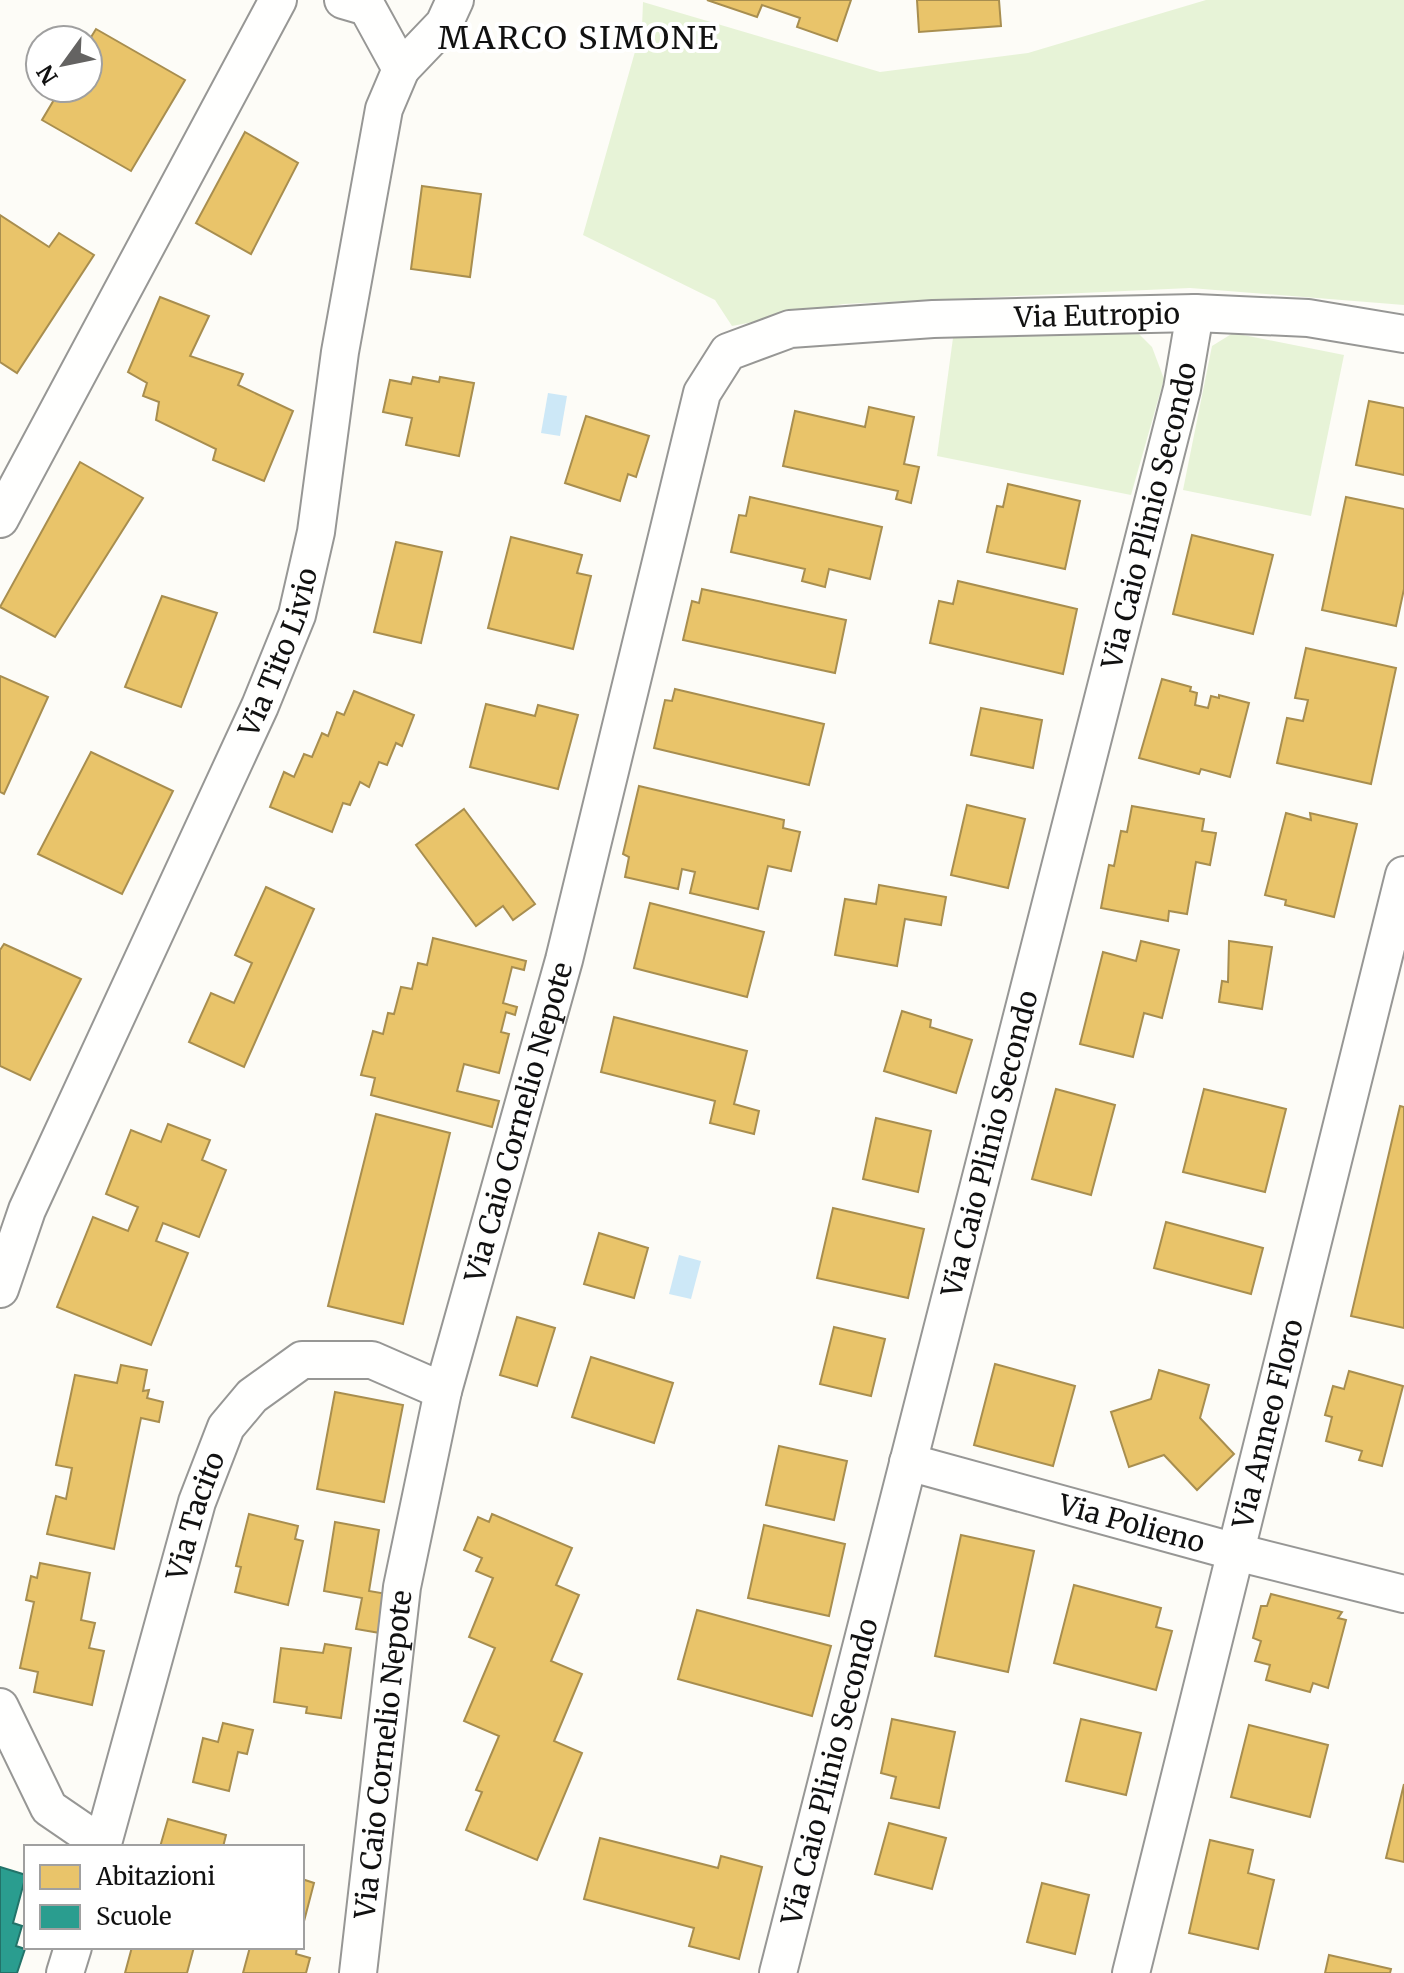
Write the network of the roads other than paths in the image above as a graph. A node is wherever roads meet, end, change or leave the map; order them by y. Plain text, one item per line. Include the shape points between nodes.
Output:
1 (278, 0) edge
2 (343, 0) edge
3 (455, 0) edge
4 (401, 69) junction
5 (1195, 313) junction
6 (790, 329) joint
7 (1404, 334) edge
8 (0, 519) edge
9 (1404, 875) edge
10 (0, 1289) edge
11 (443, 1391) junction
12 (908, 1462) junction
13 (1236, 1552) junction
14 (1404, 1594) edge
15 (0, 1707) edge
16 (102, 1845) edge
17 (103, 1845) edge
18 (72, 1949) edge
19 (65, 1973) edge
20 (358, 1973) edge
21 (778, 1973) edge
22 (1131, 1973) edge

1 - 8 street
2 - 4 street via 367,7
3 - 4 street via 444,24
4 - 10 street, Via Tito Livio via 384,109 340,352 316,532 297,615 27,1210
5 - 6 street, Via Eutropio via 933,319
5 - 7 street, Via Eutropio via 1308,318
5 - 12 street, Via Caio Plinio Secondo via 1182,389
6 - 11 street, Via Caio Cornelio Nepote via 728,352 702,393 564,960
9 - 13 street, Via Anneo Floro
11 - 17 street, Via Tacito via 372,1360 302,1360 252,1396 226,1427 197,1502
11 - 20 street, Via Caio Cornelio Nepote via 402,1587
12 - 13 street, Via Polieno
12 - 21 street, Via Caio Plinio Secondo
13 - 14 street, Via Polieno
13 - 22 street, Via Anneo Floro
15 - 16 street via 49,1808
18 - 19 street

